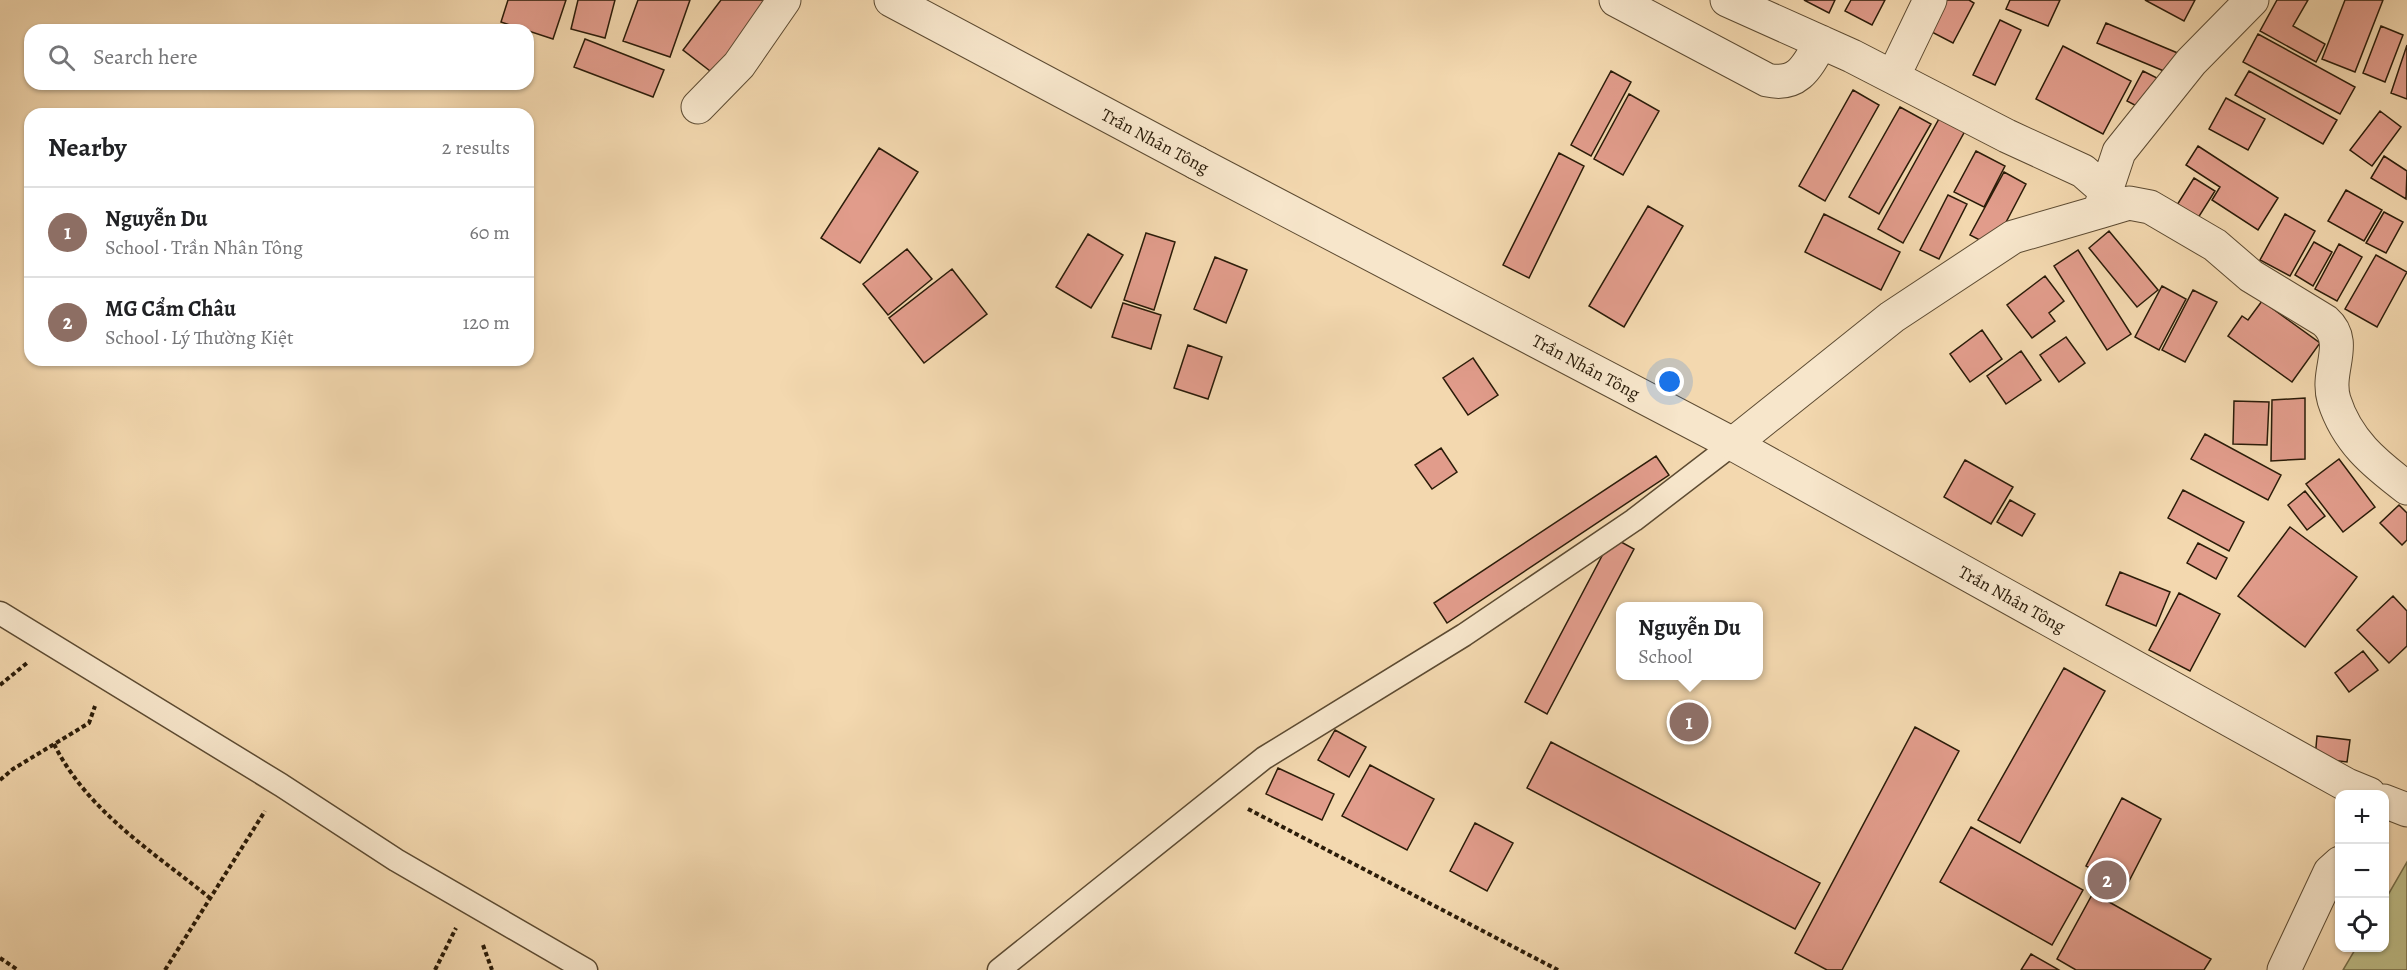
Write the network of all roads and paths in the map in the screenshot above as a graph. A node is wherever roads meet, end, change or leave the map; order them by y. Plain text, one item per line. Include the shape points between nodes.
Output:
1 (784, 0) edge
2 (891, 0) edge
3 (1616, 0) edge
4 (1728, 0) edge
5 (1930, 0) edge
6 (2252, 0) edge
7 (1821, 42) junction
8 (1893, 77) junction
9 (698, 107) dead end
10 (2099, 212) junction
11 (1733, 444) junction
12 (2407, 488) edge
13 (0, 613) edge
14 (105, 677) junction
15 (54, 744) junction
16 (0, 780) edge
17 (281, 785) junction
18 (1220, 795) junction
19 (2392, 805) edge
20 (2335, 868) edge
21 (210, 898) junction
22 (464, 926) dead end
23 (0, 958) edge
24 (18, 970) edge
25 (165, 970) edge
26 (435, 970) edge
27 (586, 970) edge
28 (999, 970) edge
29 (1558, 970) edge
30 (2284, 970) edge

1 - 9 street via 739,65
2 - 11 street, Trần Nhân Tông
3 - 7 street via 1767,80 1781,83 1803,70
4 - 7 street
5 - 8 street
6 - 10 street via 2191,62 2119,152
7 - 8 street
8 - 10 street via 2083,171 2106,191
10 - 11 street via 2013,237 1892,316
10 - 12 street via 2129,203 2150,207 2215,245 2251,276 2334,329 2338,340 2332,384 2334,399 2349,436 2364,454
11 - 18 lane via 1634,520 1464,635 1264,758
11 - 19 street, Trần Nhân Tông via 2347,785
13 - 14 lane
14 - 15 path via 89,723
14 - 17 lane
15 - 16 path
15 - 21 path via 66,769 100,809
17 - 21 path
17 - 27 lane via 396,860
18 - 28 lane
18 - 29 path
20 - 30 street
21 - 25 path
22 - 26 path via 453,929
23 - 24 path

